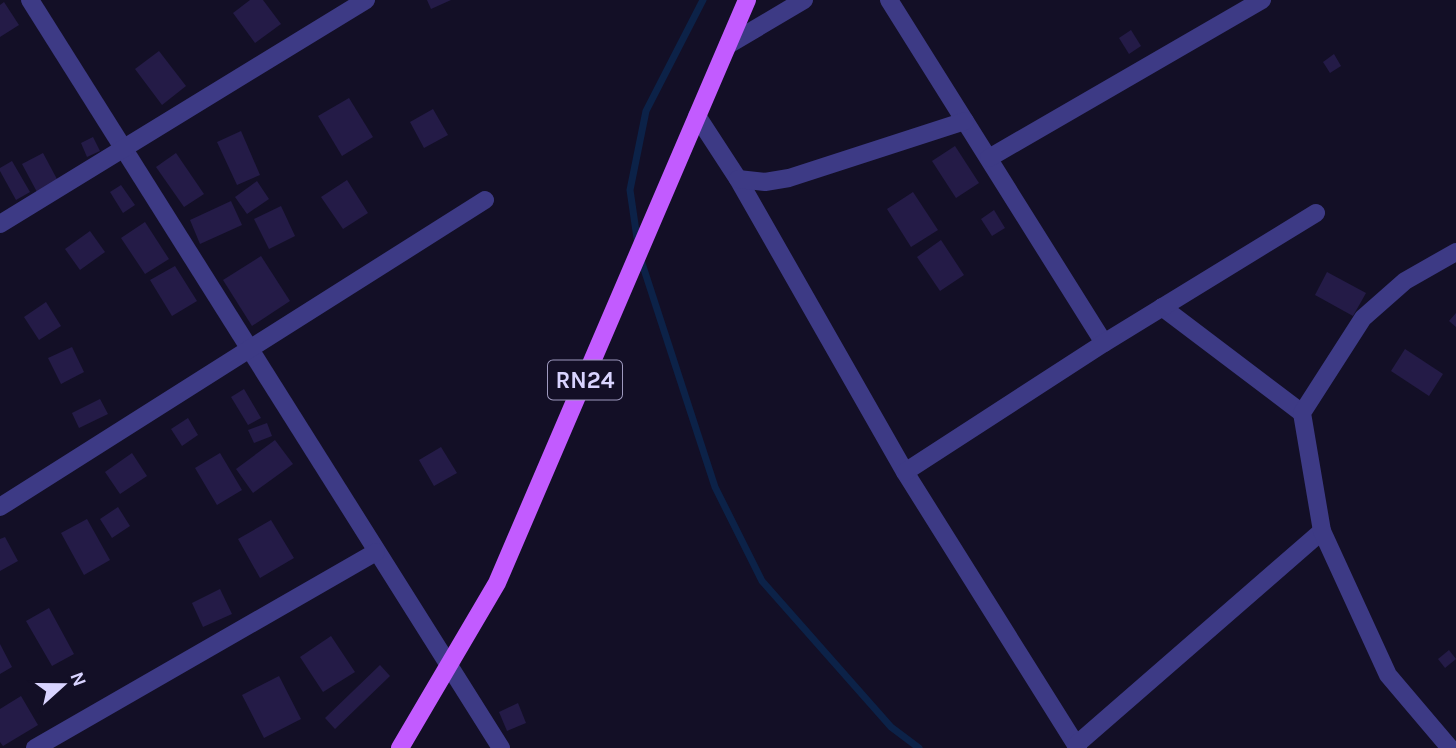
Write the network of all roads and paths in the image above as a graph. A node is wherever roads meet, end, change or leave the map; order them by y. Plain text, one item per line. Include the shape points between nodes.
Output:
1 (30, 0) edge
2 (366, 0) edge
3 (747, 0) edge
4 (804, 0) edge
5 (890, 0) edge
6 (1262, 0) edge
7 (728, 45) junction
8 (698, 116) junction
9 (965, 121) junction
10 (123, 149) junction
11 (989, 158) junction
12 (738, 179) junction
13 (485, 200) dead end
14 (1316, 213) dead end
15 (0, 224) edge
16 (1456, 252) edge
17 (1163, 307) junction
18 (1104, 343) junction
19 (249, 349) junction
20 (1302, 412) junction
21 (905, 472) junction
22 (0, 507) edge
23 (1322, 531) junction
24 (376, 552) junction
25 (449, 666) junction
26 (1077, 746) edge
27 (35, 748) edge
28 (400, 748) edge
29 (500, 748) edge
30 (1450, 748) edge

1 - 10 street
2 - 10 street
3 - 7 main road, RN24
4 - 7 street
5 - 9 street
6 - 11 street
7 - 8 main road, RN24
8 - 12 street
8 - 25 main road, RN24 via 497,583
9 - 11 street
9 - 12 street via 789,178 765,182
10 - 15 street
10 - 19 street
11 - 18 street
12 - 21 street
13 - 19 street
14 - 17 street
16 - 20 street via 1405,281 1363,318
17 - 18 street
17 - 20 street
18 - 21 street
19 - 22 street
19 - 24 street
20 - 23 street
21 - 26 street
23 - 26 street
23 - 30 street via 1388,675
24 - 25 street
24 - 27 street
25 - 28 main road, RN24
25 - 29 street

